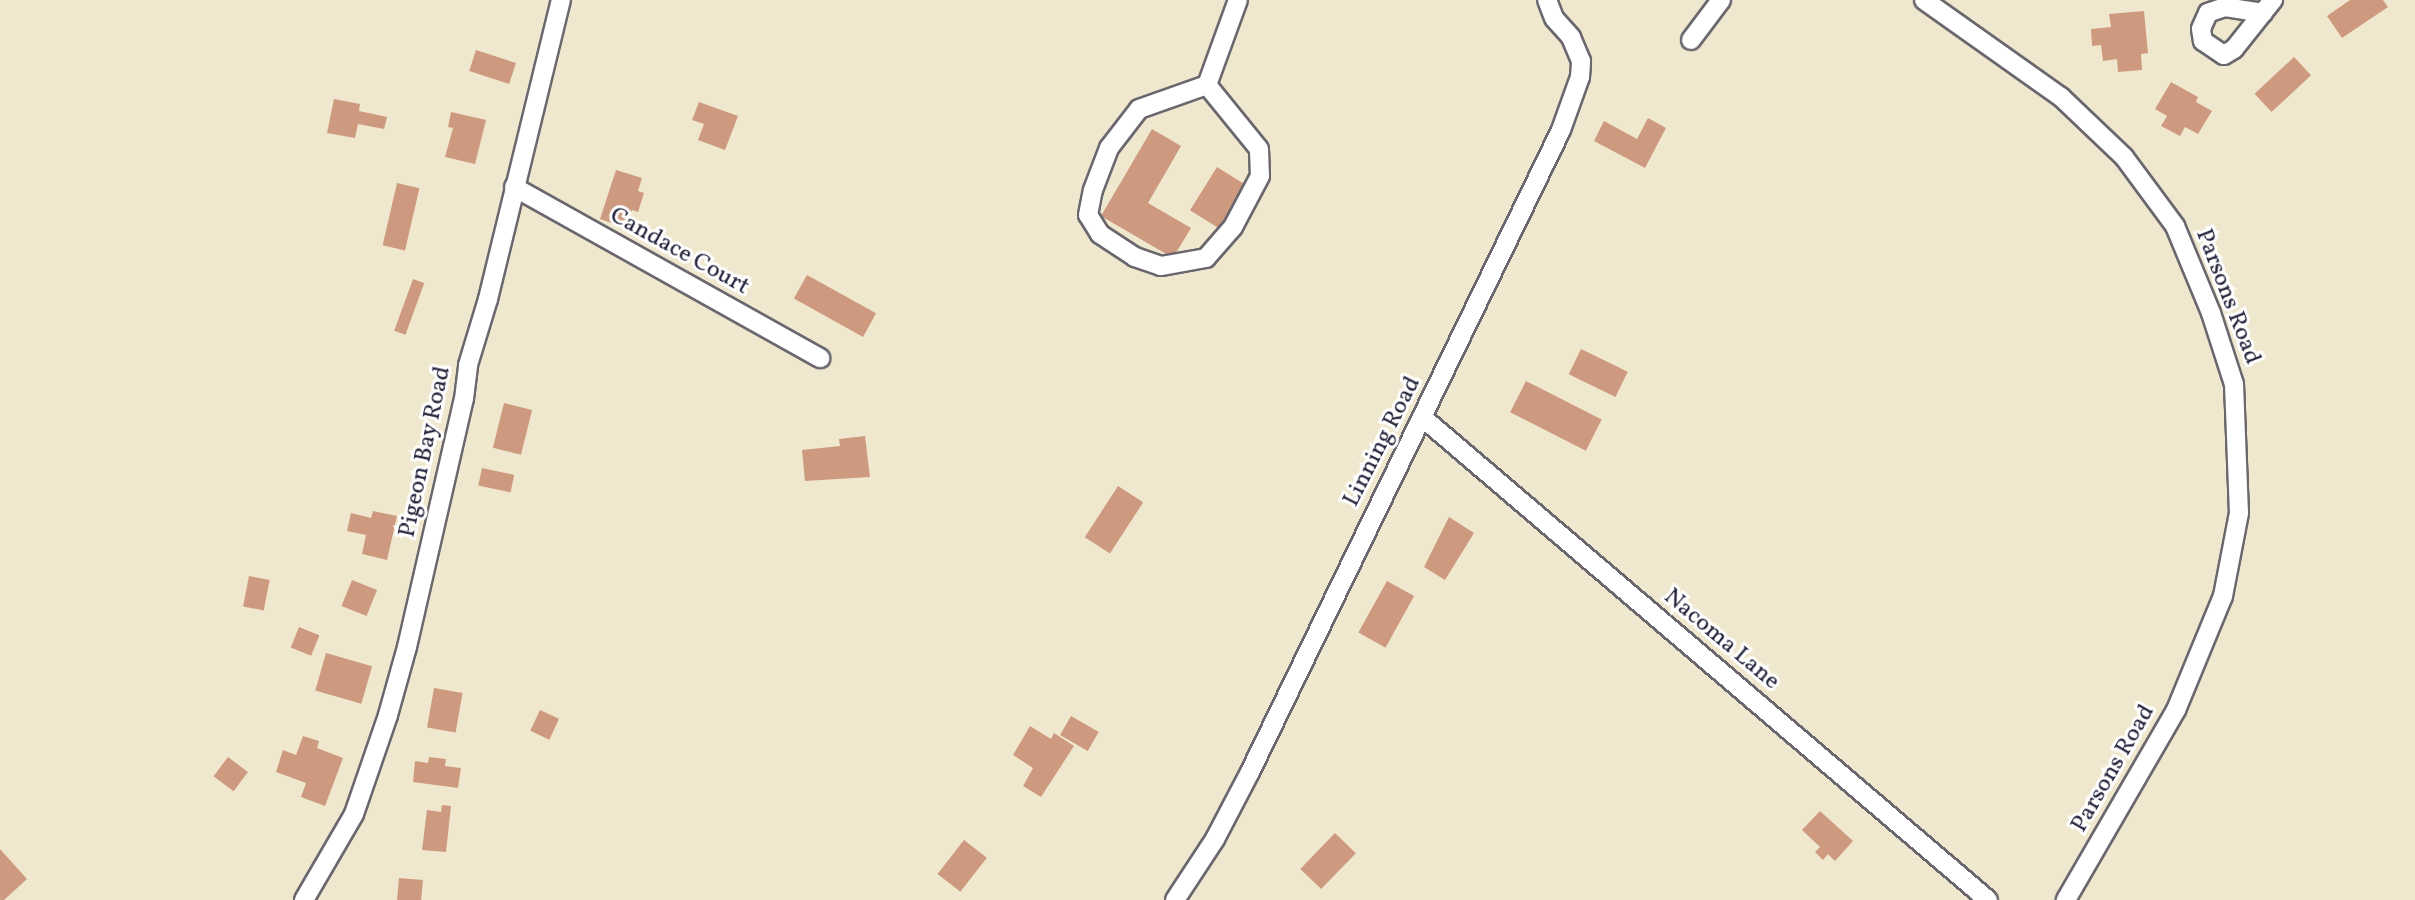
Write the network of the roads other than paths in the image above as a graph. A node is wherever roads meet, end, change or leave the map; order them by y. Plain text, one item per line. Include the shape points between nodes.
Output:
1 (561, 0) edge
2 (1238, 0) edge
3 (1547, 0) edge
4 (1721, 0) edge
5 (1924, 0) edge
6 (1691, 40) dead end
7 (1207, 85) junction
8 (514, 187) junction
9 (820, 358) dead end
10 (1422, 417) junction
11 (304, 900) edge
12 (1175, 900) edge
13 (1988, 900) edge
14 (2066, 900) edge

1 - 8 street, Pigeon Bay Road
2 - 7 street
3 - 10 street, Linning Road via 1554,18 1577,50 1581,77 1561,130
4 - 6 street
5 - 14 street, Parsons Road via 2061,97 2124,157 2175,226 2211,313 2234,384 2240,513 2223,596 2176,710
7 - 7 street via 1139,109 1109,148 1093,190 1088,215 1100,234 1135,257 1161,266 1206,258 1233,227 1260,176 1258,149
8 - 9 street, Candace Court
8 - 11 street, Pigeon Bay Road via 468,365 464,399 388,715 354,814
10 - 12 street, Linning Road via 1250,772 1215,839
10 - 13 street, Nacoma Lane

